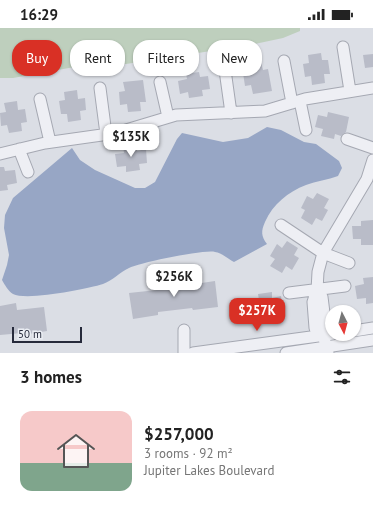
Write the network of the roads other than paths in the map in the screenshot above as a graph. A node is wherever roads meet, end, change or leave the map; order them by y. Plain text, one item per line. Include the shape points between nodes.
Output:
1 (343, 47) dead end
2 (284, 61) dead end
3 (226, 76) edge
4 (160, 82) dead end
5 (100, 88) dead end
6 (373, 88) edge
7 (350, 92) junction
8 (40, 99) dead end
9 (296, 102) junction
10 (231, 113) junction
11 (168, 117) junction
12 (306, 130) dead end
13 (106, 134) junction
14 (347, 139) dead end
15 (50, 142) junction
16 (373, 148) edge
17 (19, 149) junction
18 (0, 154) edge
19 (373, 160) edge
20 (28, 172) dead end
21 (281, 225) dead end
22 (323, 253) junction
23 (349, 263) dead end
24 (345, 286) dead end
25 (317, 290) junction
26 (289, 293) dead end
27 (373, 328) edge
28 (184, 330) dead end
29 (361, 330) edge
30 (373, 340) edge
31 (328, 342) edge
32 (184, 353) edge
33 (193, 353) edge
34 (286, 353) edge

1 - 7 street
2 - 9 street
3 - 10 street
4 - 11 street
5 - 13 street
6 - 7 street
7 - 9 street
8 - 15 street
9 - 10 street via 265,111
9 - 12 street
10 - 11 street
11 - 13 street
13 - 15 street
14 - 16 street
15 - 17 street
17 - 18 street
17 - 20 street
19 - 22 street via 367,179
21 - 22 street
22 - 23 street
22 - 25 street
24 - 25 street
25 - 26 street
25 - 31 street via 313,302 315,328
27 - 29 street
28 - 32 street
30 - 31 street
31 - 33 street
31 - 34 street

